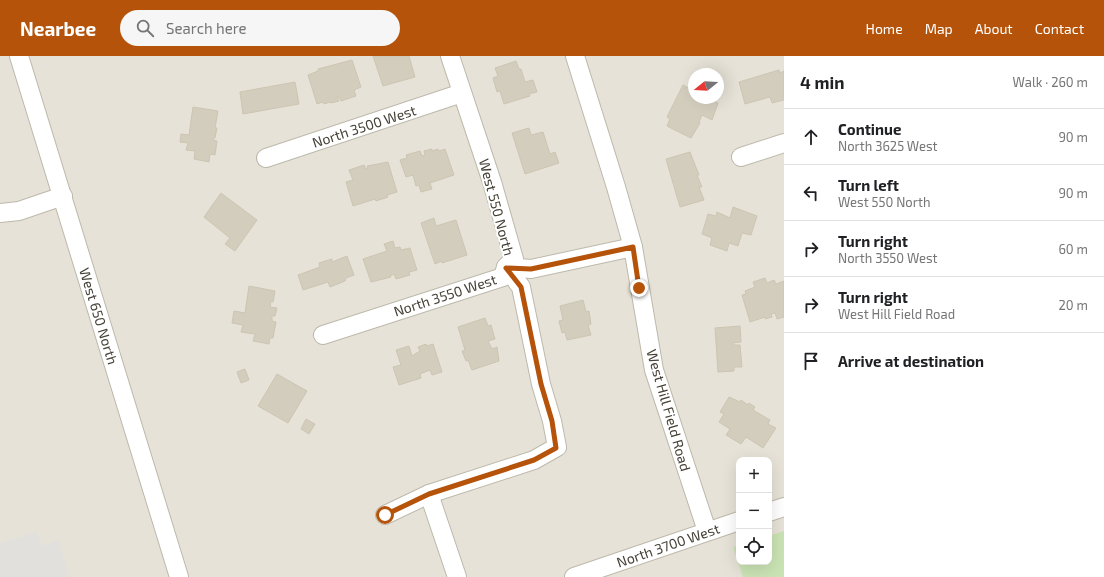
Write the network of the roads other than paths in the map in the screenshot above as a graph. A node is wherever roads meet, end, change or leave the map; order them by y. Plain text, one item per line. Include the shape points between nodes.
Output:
1 (19, 56) edge
2 (450, 56) edge
3 (575, 56) edge
4 (462, 93) junction
5 (784, 143) edge
6 (741, 157) dead end
7 (266, 158) dead end
8 (63, 196) junction
9 (0, 214) edge
10 (633, 247) junction
11 (506, 268) junction
12 (323, 335) dead end
13 (429, 494) junction
14 (784, 507) edge
15 (772, 511) edge
16 (385, 515) dead end
17 (736, 523) edge
18 (707, 532) junction
19 (179, 577) edge
20 (457, 577) edge
21 (574, 577) edge

1 - 8 street, West 650 North
2 - 4 street, West 550 North
3 - 10 street, West Hill Field Road
4 - 7 street, North 3500 West
4 - 11 street, West 550 North via 492,182 514,259
5 - 6 street
8 - 9 street via 18,211
8 - 19 street, West 650 North
10 - 11 street, North 3550 West via 531,269
10 - 18 street, West Hill Field Road via 654,370
11 - 12 street, North 3550 West via 503,276
11 - 13 street, West 550 North via 521,287 556,448 534,460
13 - 16 street
13 - 20 street
14 - 15 street
17 - 18 street, North 3700 West
18 - 21 street, North 3700 West

